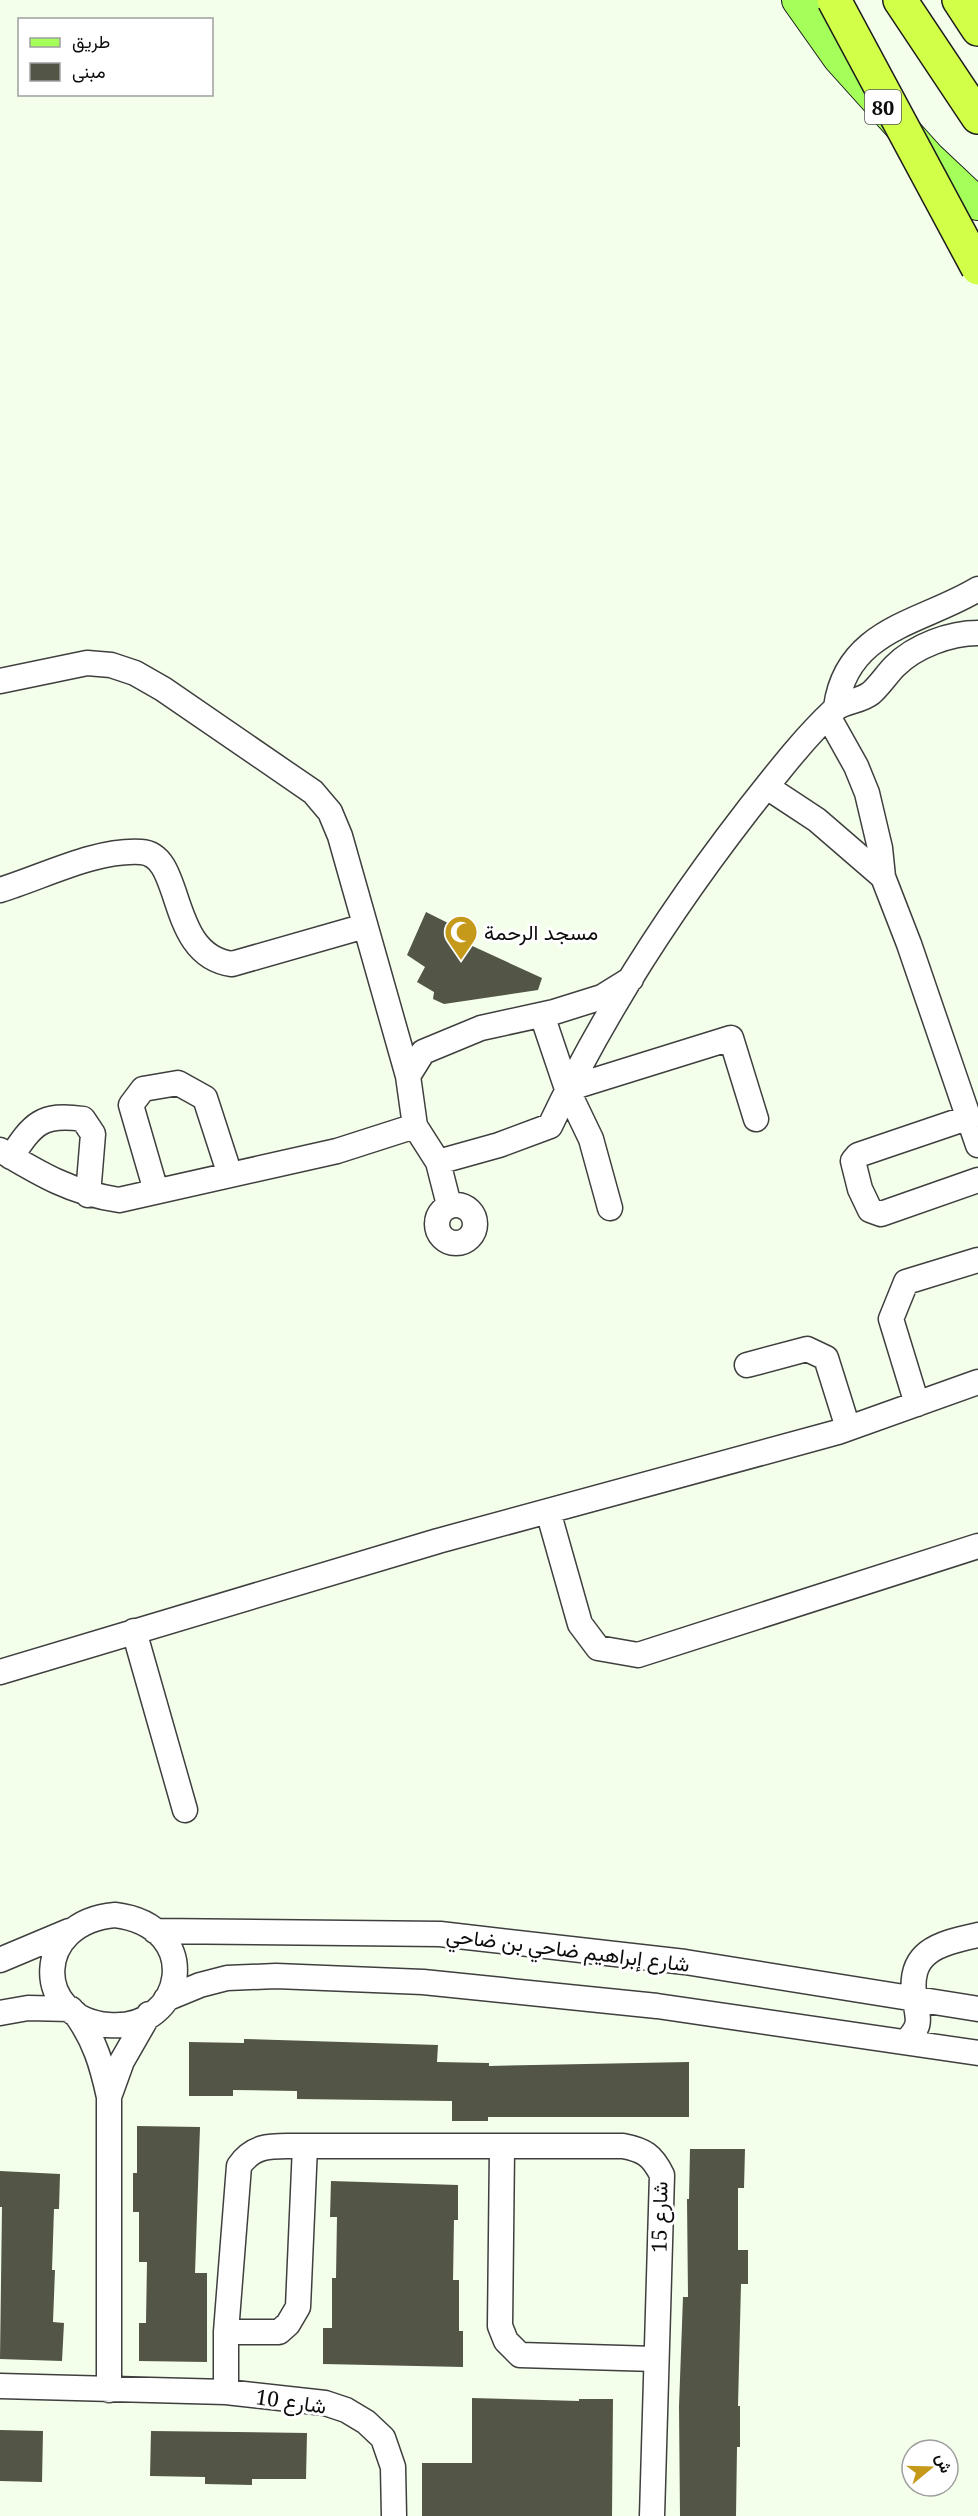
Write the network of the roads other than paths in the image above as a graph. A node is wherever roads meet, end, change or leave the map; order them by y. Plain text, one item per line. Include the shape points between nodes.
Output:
1 (798, 0) edge
2 (834, 0) edge
3 (900, 0) edge
4 (959, 0) edge
5 (978, 29) edge
6 (978, 117) edge
7 (978, 204) edge
8 (978, 268) edge
9 (978, 589) edge
10 (978, 633) edge
11 (0, 681) edge
12 (832, 711) junction
13 (767, 787) junction
14 (883, 877) junction
15 (0, 890) edge
16 (365, 926) junction
17 (631, 979) junction
18 (542, 1015) junction
19 (408, 1076) junction
20 (567, 1089) junction
21 (970, 1117) junction
22 (756, 1119) dead end
23 (414, 1126) junction
24 (978, 1145) edge
25 (6, 1154) edge
26 (438, 1162) junction
27 (230, 1175) junction
28 (978, 1180) edge
29 (156, 1191) junction
30 (88, 1196) junction
31 (449, 1205) dead end
32 (610, 1208) dead end
33 (978, 1260) edge
34 (747, 1365) dead end
35 (978, 1382) edge
36 (917, 1404) junction
37 (848, 1428) junction
38 (548, 1511) junction
39 (978, 1546) edge
40 (135, 1631) junction
41 (0, 1672) edge
42 (185, 1810) dead end
43 (74, 1929) junction
44 (155, 1931) junction
45 (978, 1935) edge
46 (0, 1960) edge
47 (915, 2000) junction
48 (158, 2007) junction
49 (978, 2008) edge
50 (73, 2011) junction
51 (0, 2013) edge
52 (906, 2042) junction
53 (978, 2053) edge
54 (109, 2097) junction
55 (305, 2146) junction
56 (502, 2148) junction
57 (226, 2332) junction
58 (654, 2360) junction
59 (0, 2386) edge
60 (109, 2390) junction
61 (226, 2392) junction
62 (394, 2516) edge
63 (652, 2516) edge

1 - 7 main road, 80 via 839,58 929,158
2 - 8 highway, bridge
3 - 6 highway
4 - 5 highway
9 - 12 street via 892,629 854,658
10 - 12 street via 945,638 919,649 897,664 870,694
11 - 16 street via 87,663 111,665 163,689 313,792 330,812 340,837
12 - 13 street
12 - 14 street via 867,793 879,839
13 - 14 street via 817,820
13 - 17 street via 695,881
14 - 21 street
15 - 16 street via 114,852 144,852 166,869 195,943 220,962 232,964
16 - 19 street
17 - 18 street via 602,997
17 - 20 street
18 - 19 street via 481,1028 441,1043 423,1052
18 - 20 street
19 - 23 street
20 - 22 street via 731,1038
20 - 26 street via 550,1126
20 - 32 street via 591,1139
21 - 24 street
21 - 28 street via 858,1155 853,1161 870,1210 881,1215
23 - 26 street
23 - 27 street via 337,1151
25 - 30 street
25 - 30 street via 29,1129 56,1115 83,1119 93,1134
26 - 31 street
27 - 29 street
27 - 29 street via 205,1098 178,1083 143,1089 131,1105
29 - 30 street via 119,1200
33 - 36 street via 906,1282 891,1319
34 - 37 street via 807,1349 825,1358
35 - 36 street
36 - 37 street
37 - 38 street
38 - 39 street via 580,1624 598,1648 638,1655
38 - 40 street
40 - 41 street
40 - 42 street
43 - 44 street via 94,1919 115,1916 136,1920
43 - 46 street
43 - 50 street via 60,1945 51,1965 54,1987
44 - 47 street, شارع إبراهيم ضاحي بن ضاحي via 440,1934 685,1962
44 - 48 street via 170,1947 176,1968 176,1979
45 - 47 street via 929,1950 916,1966
47 - 49 street, شارع إبراهيم ضاحي بن ضاحي
47 - 52 street via 920,2015 916,2030
48 - 50 street via 118,2025 96,2023
48 - 52 street via 200,1985 227,1978 423,1982 657,2006
48 - 54 street via 122,2061
50 - 51 street via 28,2008
50 - 54 street via 98,2051
52 - 53 street
54 - 60 street
55 - 56 street, شارع 15
55 - 57 street, شارع 15 via 261,2147 248,2154 239,2166
55 - 57 street via 298,2307 279,2332
56 - 58 street via 500,2326 506,2341 520,2355
56 - 58 street, شارع 15 via 623,2146 646,2152 655,2160 662,2175
57 - 61 street, شارع 15
58 - 63 street, شارع 15
59 - 60 street, شارع 10
60 - 61 street, شارع 10
61 - 62 street, شارع 10 via 325,2403 366,2422 383,2438 393,2467

